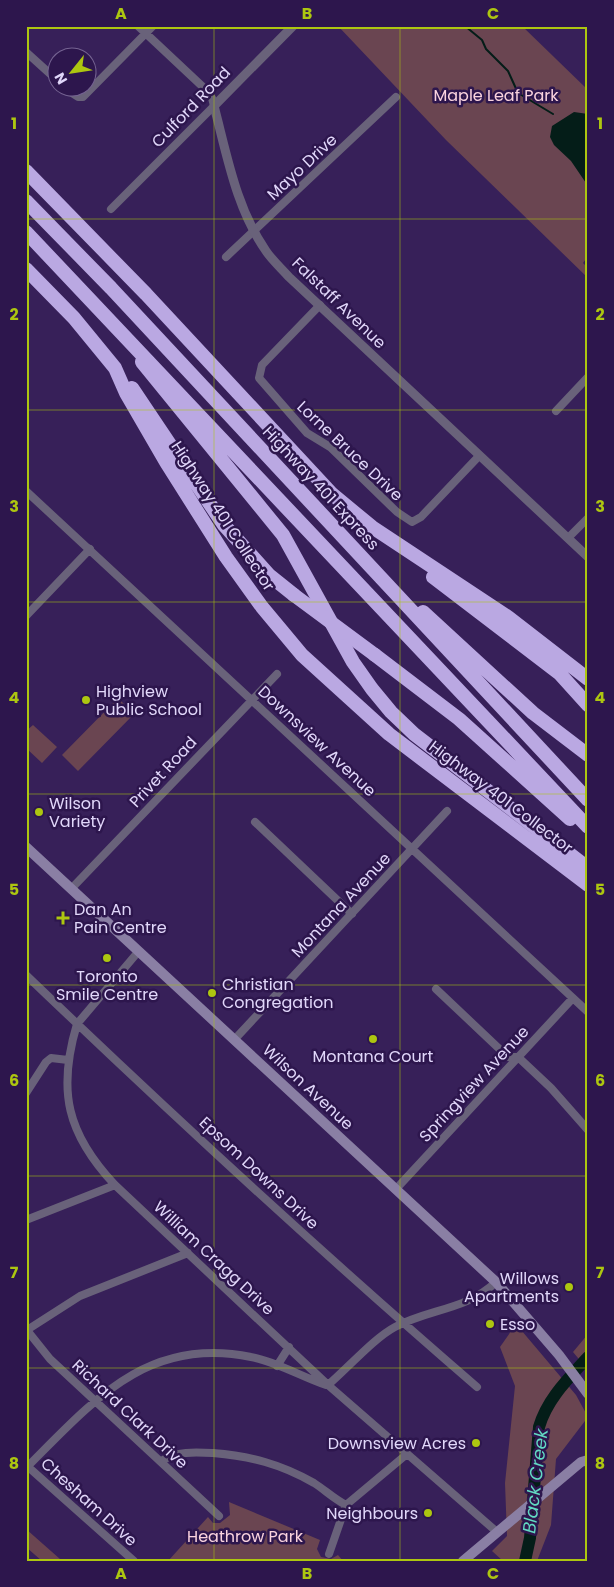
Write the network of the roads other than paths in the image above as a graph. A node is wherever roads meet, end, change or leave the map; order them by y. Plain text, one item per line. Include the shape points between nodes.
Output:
1 (138, 26) edge
2 (154, 26) edge
3 (293, 26) edge
4 (146, 34) junction
5 (26, 52) edge
6 (48, 72) edge
7 (98, 82) edge
8 (396, 97) dead end
9 (214, 106) junction
10 (26, 171) edge
11 (26, 202) edge
12 (111, 209) dead end
13 (26, 232) edge
14 (254, 232) junction
15 (226, 257) dead end
16 (26, 268) edge
17 (320, 305) junction
18 (120, 330) junction
19 (119, 375) junction
20 (588, 377) edge
21 (556, 411) dead end
22 (479, 456) junction
23 (26, 492) edge
24 (588, 518) edge
25 (372, 527) junction
26 (568, 538) junction
27 (90, 549) junction
28 (588, 558) edge
29 (392, 590) junction
30 (26, 616) edge
31 (276, 674) dead end
32 (588, 679) edge
33 (251, 699) junction
34 (588, 705) edge
35 (588, 755) edge
36 (588, 800) edge
37 (447, 810) dead end
38 (255, 822) dead end
39 (588, 827) edge
40 (588, 834) edge
41 (26, 847) edge
42 (411, 848) junction
43 (588, 868) edge
44 (588, 885) edge
45 (71, 889) junction
46 (352, 914) junction
47 (138, 952) junction
48 (26, 975) edge
49 (436, 988) dead end
50 (572, 998) junction
51 (588, 1012) edge
52 (77, 1024) junction
53 (234, 1040) junction
54 (518, 1057) junction
55 (68, 1060) junction
56 (26, 1093) edge
57 (588, 1130) edge
58 (115, 1185) junction
59 (396, 1189) junction
60 (26, 1220) edge
61 (188, 1253) junction
62 (496, 1282) junction
63 (403, 1324) junction
64 (27, 1330) edge
65 (289, 1347) junction
66 (277, 1366) junction
67 (328, 1385) junction
68 (477, 1387) dead end
69 (587, 1390) edge
70 (93, 1400) junction
71 (588, 1451) edge
72 (407, 1454) junction
73 (161, 1461) junction
74 (584, 1461) edge
75 (27, 1466) edge
76 (346, 1505) junction
77 (220, 1516) dead end
78 (497, 1532) junction
79 (329, 1554) dead end
80 (134, 1561) edge
81 (463, 1561) edge

1 - 4 street, Falstaff Avenue
2 - 4 street
3 - 9 street, Culford Road
4 - 7 street
4 - 9 street, Falstaff Avenue via 204,87
5 - 6 street
8 - 14 street, Mayo Drive
9 - 12 street, Culford Road
9 - 14 street, Falstaff Avenue via 242,208
10 - 25 highway via 146,294 332,494
11 - 29 highway, Highway 401 Express via 111,288
13 - 18 highway
14 - 15 street, Mayo Drive
14 - 17 street, Falstaff Avenue via 266,252
16 - 19 highway, Highway 401 Collector via 74,318
17 - 22 street, Falstaff Avenue
17 - 22 street, Lorne Bruce Drive via 262,364 259,378 307,433 330,447 404,519 412,522 421,517
18 - 39 highway
18 - 43 highway via 153,378 283,535 353,662 391,712 414,734
19 - 40 highway, bridge via 133,389 224,525 269,575 459,720
19 - 44 highway, Highway 401 Collector via 166,462 226,557 302,655 389,734
20 - 21 street
22 - 26 street, Falstaff Avenue
23 - 27 street, Downsview Avenue
24 - 26 street
25 - 32 highway via 508,617
25 - 34 highway via 560,674
26 - 28 street, Falstaff Avenue
27 - 30 street
27 - 33 street, Downsview Avenue
29 - 35 highway via 427,614 533,713
29 - 36 highway, Highway 401 Express
31 - 33 street, Privet Road
33 - 42 street, Downsview Avenue
33 - 45 street, Privet Road
37 - 42 street, Montana Avenue
38 - 46 street
41 - 45 main road, Wilson Avenue
42 - 46 street, Montana Avenue
42 - 50 street, Downsview Avenue
45 - 47 main road, Wilson Avenue
46 - 53 street, Montana Avenue
47 - 52 street, William Cragg Drive
47 - 53 main road, Wilson Avenue
48 - 52 street, Epsom Downs Drive
49 - 54 street via 508,1057
50 - 51 street, Downsview Avenue
50 - 54 street, Springview Avenue
52 - 55 street, William Cragg Drive
52 - 63 street, Epsom Downs Drive
53 - 59 main road, Wilson Avenue
54 - 57 street
54 - 59 street, Springview Avenue
55 - 56 street via 51,1058
55 - 58 street, William Cragg Drive via 67,1091 73,1123 93,1161
58 - 60 street
58 - 61 street, William Cragg Drive
59 - 62 main road, Wilson Avenue
61 - 64 street via 80,1296
61 - 65 street, William Cragg Drive
62 - 63 street via 470,1301
62 - 69 main road, Wilson Avenue
63 - 67 street via 384,1335
63 - 68 street, Epsom Downs Drive
64 - 70 street, Richard Clark Drive via 50,1359
65 - 66 street
65 - 67 street, William Cragg Drive
66 - 67 street
66 - 70 street via 252,1357 193,1354 142,1369
67 - 72 street, William Cragg Drive
70 - 73 street, Richard Clark Drive
70 - 75 street
71 - 74 main road
72 - 76 street
72 - 78 street, William Cragg Drive
73 - 76 street via 173,1454 193,1452 257,1459 293,1472
73 - 77 street, Richard Clark Drive
74 - 78 main road
75 - 80 street, Chesham Drive
76 - 79 street
78 - 81 main road

